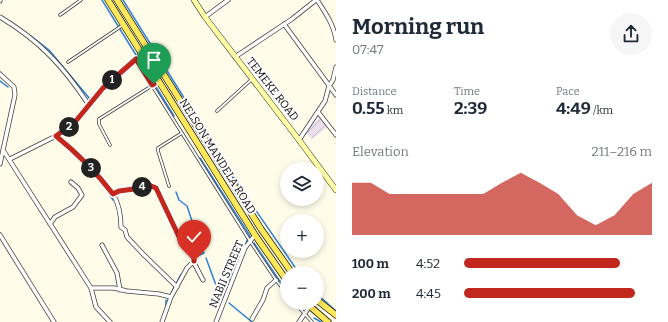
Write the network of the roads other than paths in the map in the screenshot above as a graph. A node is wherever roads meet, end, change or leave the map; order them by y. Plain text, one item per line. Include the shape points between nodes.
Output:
1 (81, 0) edge
2 (108, 0) edge
3 (117, 0) edge
4 (194, 0) edge
5 (228, 0) edge
6 (316, 0) edge
7 (60, 15) dead end
8 (0, 17) edge
9 (205, 17) junction
10 (284, 24) junction
11 (124, 25) junction
12 (336, 40) edge
13 (142, 54) junction
14 (235, 57) junction
15 (136, 59) junction
16 (68, 62) dead end
17 (336, 66) edge
18 (0, 74) edge
19 (252, 79) junction
20 (159, 81) junction
21 (336, 82) edge
22 (152, 85) junction
23 (329, 86) junction
24 (336, 95) edge
25 (89, 105) junction
26 (217, 111) dead end
27 (318, 112) junction
28 (182, 133) junction
29 (336, 135) edge
30 (56, 136) junction
31 (299, 140) junction
32 (110, 145) dead end
33 (3, 150) junction
34 (10, 159) junction
35 (0, 164) edge
36 (71, 182) dead end
37 (169, 186) dead end
38 (336, 190) edge
39 (113, 194) junction
40 (50, 224) junction
41 (0, 235) edge
42 (255, 235) junction
43 (250, 241) junction
44 (102, 245) dead end
45 (194, 261) junction
46 (287, 266) edge
47 (280, 271) edge
48 (203, 280) dead end
49 (276, 280) junction
50 (280, 285) edge
51 (177, 287) junction
52 (91, 288) junction
53 (120, 290) junction
54 (171, 297) junction
55 (324, 306) edge
56 (301, 310) edge
57 (306, 310) edge
58 (315, 310) edge
59 (304, 314) junction
60 (336, 315) edge
61 (252, 319) dead end
62 (217, 320) edge
63 (54, 322) edge
64 (110, 322) edge
65 (162, 322) edge
66 (221, 322) edge
67 (299, 322) edge
68 (312, 322) edge
69 (328, 322) edge

1 - 7 lane
2 - 11 main road, NELSON MANDELA ROAD
3 - 46 main road, NELSON MANDELA ROAD via 261,229
4 - 9 street, TEMEKE ROAD
5 - 9 street
6 - 10 street
6 - 12 street via 328,18
8 - 25 street via 22,30 42,47 67,74
9 - 14 street, TEMEKE ROAD
10 - 14 street
10 - 23 street
11 - 13 main road, NELSON MANDELA ROAD
11 - 16 lane
13 - 15 street
13 - 20 main road, NELSON MANDELA ROAD
14 - 19 street, TEMEKE ROAD
15 - 22 lane
15 - 25 street via 107,83
17 - 23 street
18 - 33 street via 15,91
19 - 26 lane
19 - 31 street, TEMEKE ROAD
20 - 22 lane
20 - 42 main road, NELSON MANDELA ROAD
21 - 23 street
22 - 28 lane
22 - 32 lane via 99,119
23 - 24 street
23 - 27 street via 327,96
25 - 30 street via 75,122
27 - 29 street
27 - 31 street
28 - 37 lane via 158,148
28 - 43 lane
30 - 34 street
30 - 39 street via 73,149
31 - 38 street, TEMEKE ROAD
33 - 34 street
33 - 35 street
34 - 40 street
36 - 40 street via 82,195 73,207 55,217
39 - 45 street via 149,185 156,188 181,241
39 - 51 street via 121,216 121,227 127,237
40 - 52 street
41 - 63 street
42 - 43 street, NABII STREET
42 - 47 main road, NELSON MANDELA ROAD
43 - 49 lane
43 - 62 street, NABII STREET
44 - 53 street via 117,273
45 - 48 street
45 - 51 street via 187,268
49 - 50 lane
49 - 61 street via 267,288
51 - 54 street
52 - 53 street
52 - 64 street via 96,307
53 - 54 street
54 - 65 street
55 - 60 main road
56 - 59 lane
57 - 59 street
58 - 69 main road
59 - 67 street
59 - 68 lane
62 - 66 street

